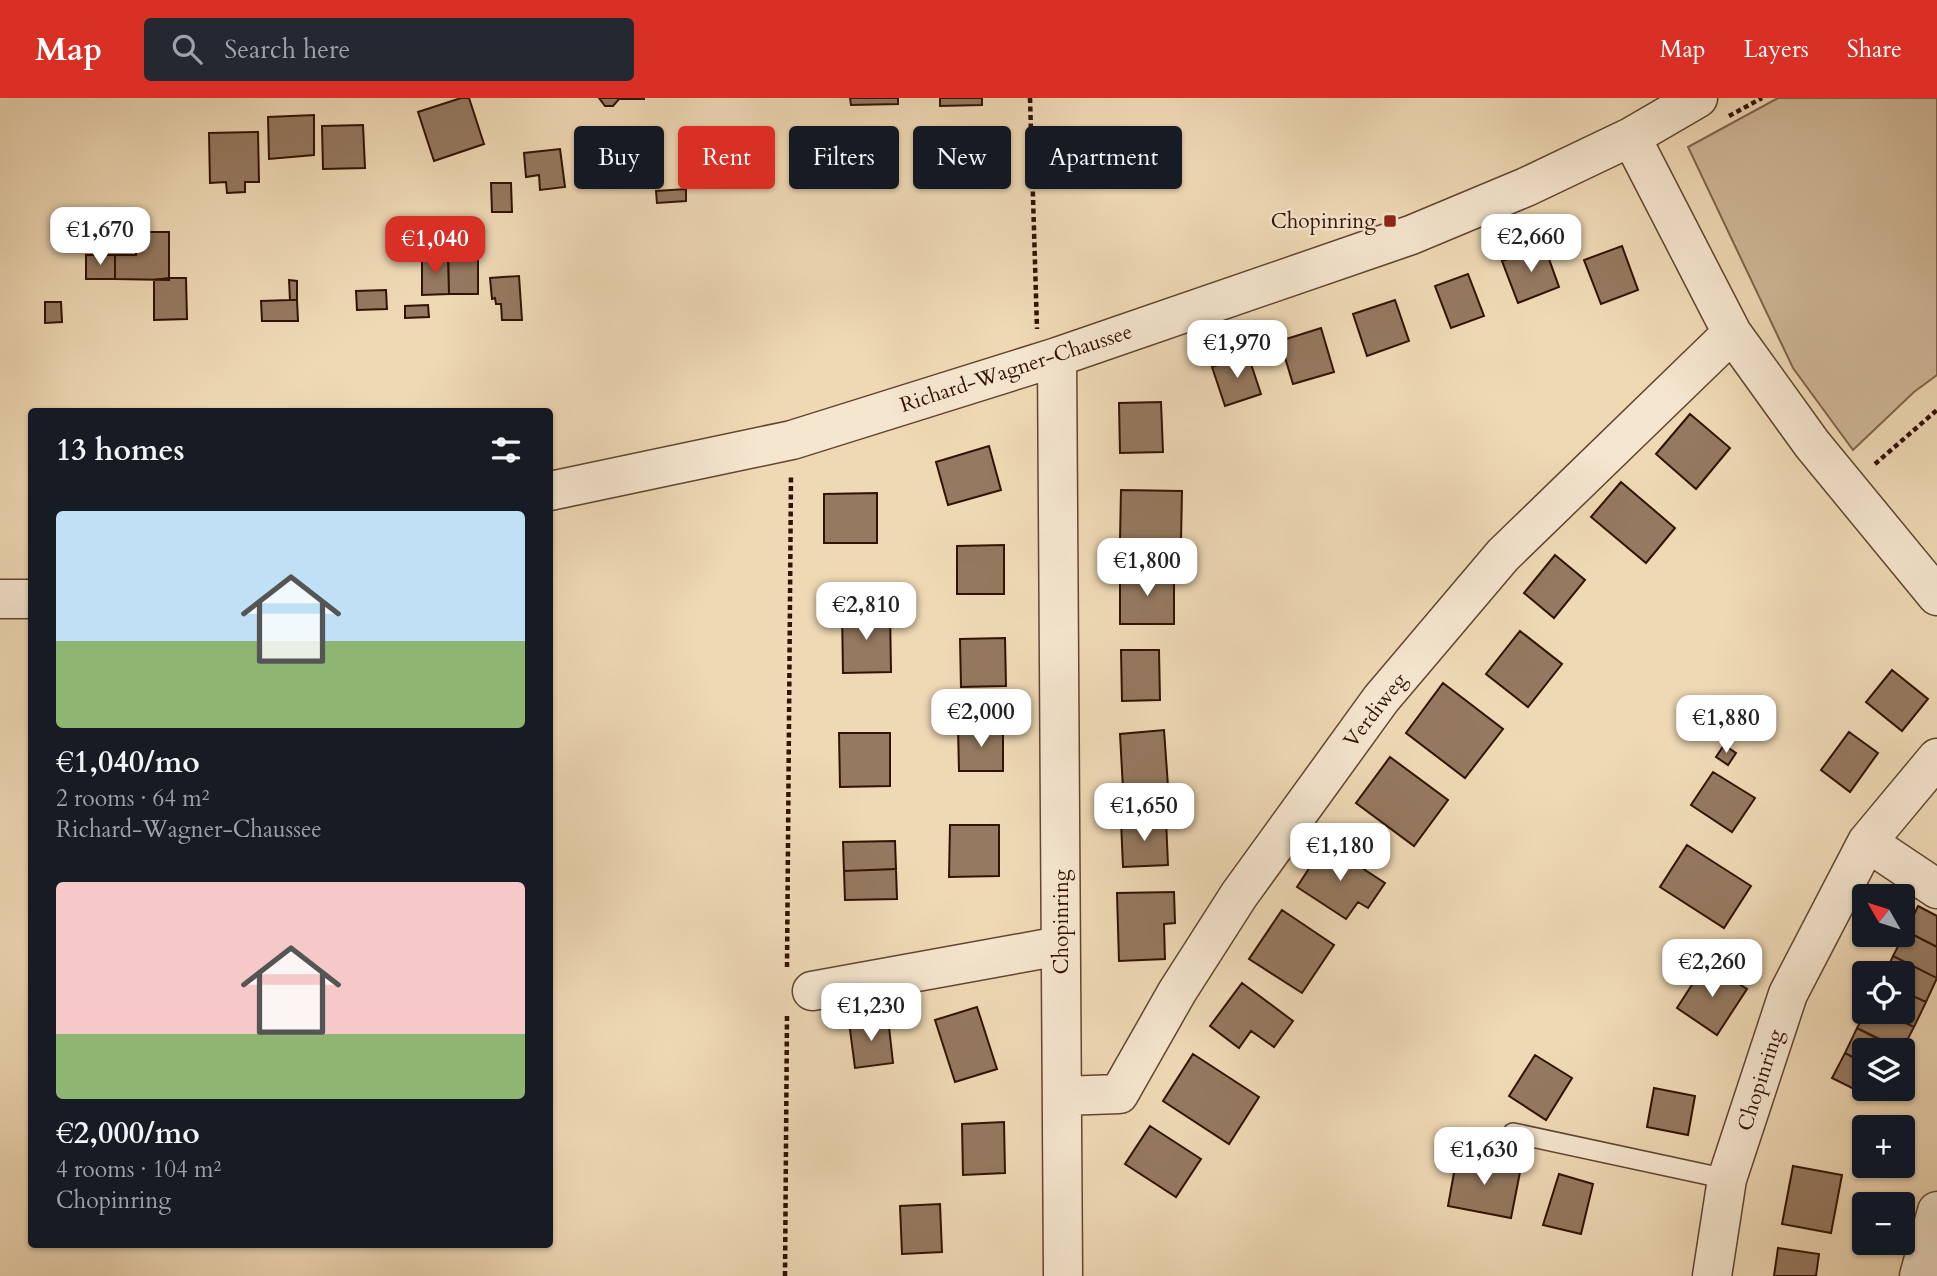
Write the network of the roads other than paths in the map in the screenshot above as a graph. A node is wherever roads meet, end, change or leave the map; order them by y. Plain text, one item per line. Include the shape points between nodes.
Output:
1 (1698, 98) edge
2 (1631, 137) junction
3 (1732, 333) junction
4 (1047, 359) junction
5 (553, 490) edge
6 (1937, 596) edge
7 (28, 598) edge
8 (0, 599) edge
9 (1937, 758) edge
10 (1867, 842) junction
11 (1937, 890) edge
12 (1060, 946) junction
13 (795, 994) road end
14 (1062, 1096) junction
15 (1513, 1133) dead end
16 (1727, 1179) junction
17 (1937, 1212) edge
18 (1069, 1272) edge
19 (1712, 1276) edge
20 (1919, 1276) edge

1 - 2 street, Richard-Wagner-Chaussee
2 - 3 street
2 - 4 street, Richard-Wagner-Chaussee via 1411,235
3 - 6 street
3 - 14 street, Verdiweg via 1503,555 1381,699 1240,895 1119,1094
4 - 5 street, Richard-Wagner-Chaussee via 792,440
4 - 12 street, Chopinring via 1059,406
7 - 8 street
9 - 10 street, Chopinring
10 - 11 street
10 - 16 street, Chopinring via 1788,994
12 - 13 street
12 - 14 street, Chopinring
14 - 18 street, Chopinring
15 - 16 lane
16 - 19 street, Chopinring
17 - 20 street

